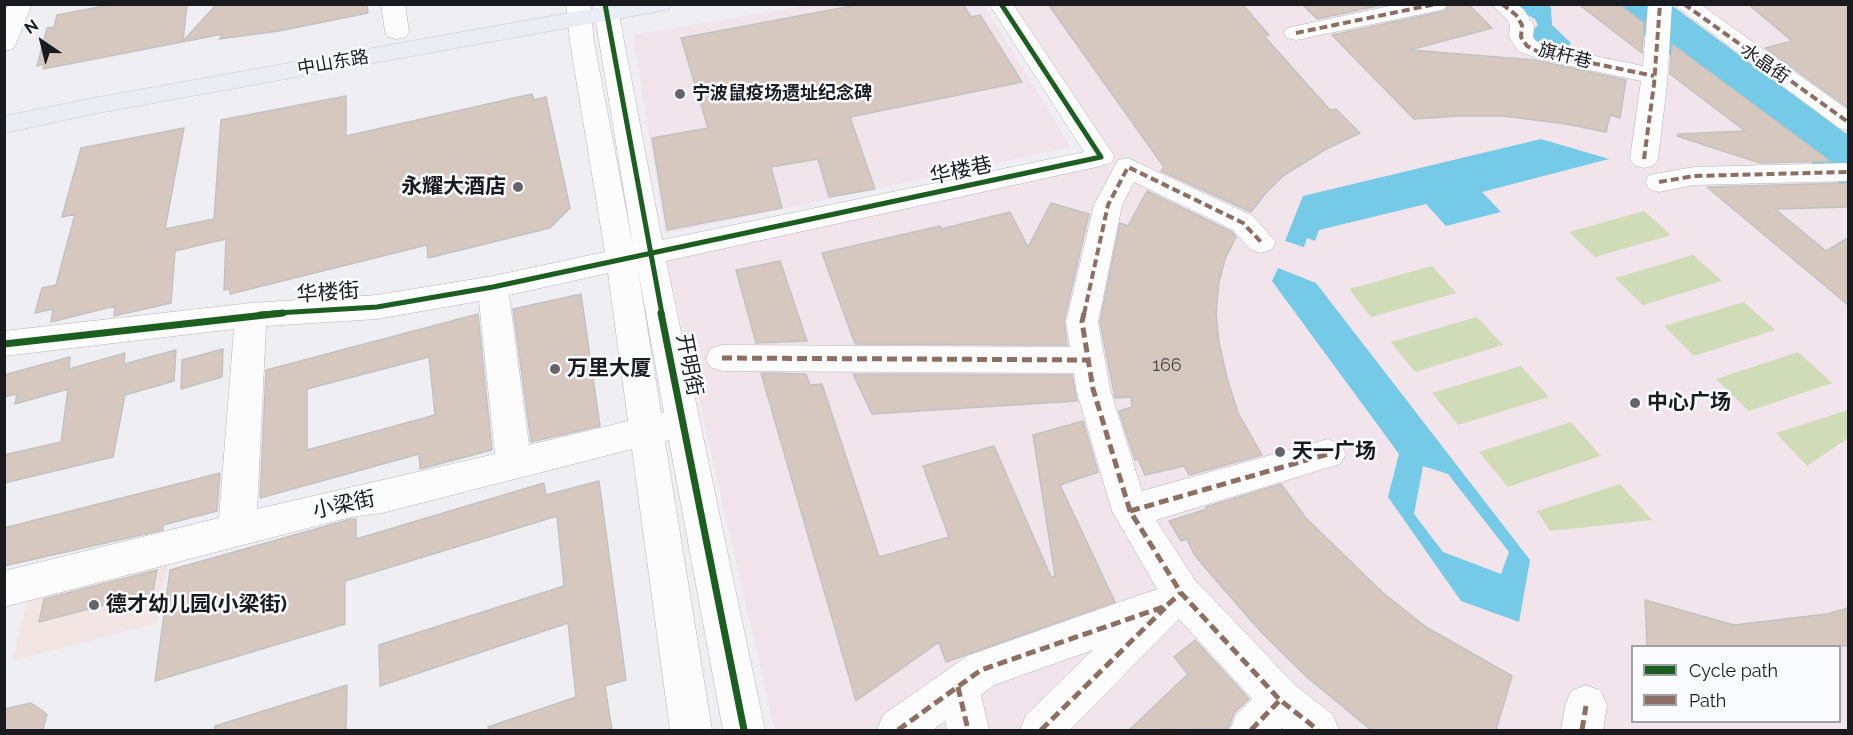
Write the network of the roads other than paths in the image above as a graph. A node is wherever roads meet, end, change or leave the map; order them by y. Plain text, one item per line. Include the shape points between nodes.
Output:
1 (20, 4) edge
2 (393, 4) edge
3 (538, 4) edge
4 (661, 4) edge
5 (1001, 4) edge
6 (1436, 4) edge
7 (1502, 4) edge
8 (1660, 4) edge
9 (1684, 4) edge
10 (592, 11) edge
11 (397, 32) junction
12 (1296, 33) dead end
13 (4, 44) edge
14 (1654, 76) junction
15 (4, 106) edge
16 (1848, 122) edge
17 (4, 125) edge
18 (1644, 159) dead end
19 (1848, 172) edge
20 (1659, 182) dead end
21 (1261, 242) dead end
22 (635, 257) junction
23 (493, 287) junction
24 (250, 315) junction
25 (4, 344) edge
26 (722, 358) dead end
27 (1088, 360) junction
28 (684, 422) junction
29 (647, 431) junction
30 (1328, 454) dead end
31 (514, 463) junction
32 (1130, 511) junction
33 (237, 530) junction
34 (4, 589) edge
35 (1174, 599) junction
36 (958, 687) junction
37 (1280, 700) junction
38 (732, 727) edge
39 (691, 730) edge
40 (898, 730) edge
41 (968, 730) edge
42 (1041, 730) edge
43 (1251, 730) edge
44 (1318, 730) edge

1 - 13 street
2 - 11 street
3 - 11 main road, 中山东路
4 - 10 main road, 中山东路
5 - 22 street, 华楼巷 via 1101,158
6 - 12 street
7 - 14 street, 旗杆巷 via 1516,15 1527,46 1539,52
8 - 14 street
9 - 16 street, 水晶街
10 - 17 main road, 中山东路
10 - 22 street, 开明街
11 - 15 main road, 中山东路
14 - 18 street
19 - 20 street via 1694,176
21 - 27 street via 1243,223 1128,167 1107,205 1082,322
22 - 23 street, 华楼街
22 - 28 street, 开明街
22 - 29 street, 开明街
23 - 24 street, 华楼街 via 376,307
23 - 31 street
24 - 25 street, 华楼街
24 - 33 street
26 - 27 street
27 - 32 street via 1103,429
28 - 29 street, 小梁街
28 - 38 street, 开明街
29 - 31 street, 小梁街
29 - 39 street, 开明街
30 - 32 street
31 - 33 street, 小梁街
32 - 35 street
33 - 34 street, 小梁街
35 - 36 street via 981,670
35 - 37 street
35 - 42 street
36 - 40 street
36 - 41 street
37 - 43 street
37 - 44 street

